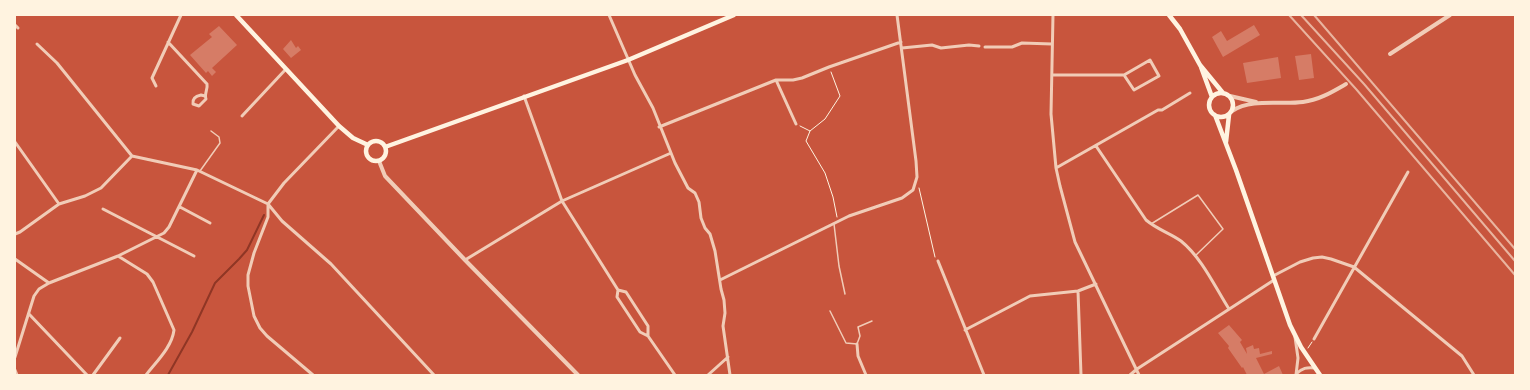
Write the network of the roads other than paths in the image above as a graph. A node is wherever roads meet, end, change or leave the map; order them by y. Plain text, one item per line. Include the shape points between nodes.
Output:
1 (180, 15) edge
2 (236, 15) edge
3 (609, 15) edge
4 (734, 15) edge
5 (897, 15) edge
6 (1053, 15) edge
7 (1169, 15) edge
8 (1450, 15) edge
9 (168, 42) junction
10 (901, 42) junction
11 (37, 44) dead end
12 (1052, 44) junction
13 (979, 46) dead end
14 (985, 47) dead end
15 (902, 48) junction
16 (1390, 54) dead end
17 (628, 60) junction
18 (1200, 65) junction
19 (286, 69) junction
20 (1052, 75) junction
21 (1124, 75) junction
22 (776, 80) junction
23 (1346, 84) dead end
24 (156, 86) dead end
25 (1190, 93) dead end
26 (1224, 93) junction
27 (205, 96) junction
28 (524, 96) junction
29 (1230, 96) junction
30 (1212, 97) junction
31 (1258, 103) junction
32 (1230, 113) junction
33 (1215, 115) junction
34 (242, 116) dead end
35 (796, 124) road end
36 (339, 126) junction
37 (659, 126) junction
38 (211, 131) dead end
39 (15, 142) edge
40 (1226, 142) junction
41 (368, 145) junction
42 (1096, 146) junction
43 (385, 147) junction
44 (671, 153) junction
45 (132, 156) junction
46 (379, 161) junction
47 (1056, 168) junction
48 (199, 170) junction
49 (1408, 172) dead end
50 (562, 201) junction
51 (59, 204) junction
52 (268, 204) junction
53 (180, 207) junction
54 (103, 209) dead end
55 (836, 221) junction
56 (210, 222) dead end
57 (1151, 224) junction
58 (15, 234) edge
59 (157, 238) junction
60 (118, 256) junction
61 (194, 256) dead end
62 (1195, 256) junction
63 (15, 259) edge
64 (465, 260) junction
65 (938, 262) road end
66 (1354, 267) junction
67 (1274, 278) junction
68 (720, 280) junction
69 (49, 283) junction
70 (1096, 284) junction
71 (618, 290) junction
72 (1078, 291) junction
73 (845, 294) dead end
74 (1229, 309) junction
75 (830, 311) dead end
76 (29, 314) junction
77 (872, 321) dead end
78 (965, 330) junction
79 (648, 336) junction
80 (1295, 336) junction
81 (120, 338) dead end
82 (1314, 339) road end
83 (857, 344) junction
84 (15, 357) edge
85 (728, 357) junction
86 (1315, 368) junction
87 (1137, 369) junction
88 (15, 370) edge
89 (1296, 374) edge
90 (16, 375) edge
91 (87, 375) edge
92 (93, 375) edge
93 (146, 375) edge
94 (313, 375) edge
95 (434, 375) edge
96 (578, 375) edge
97 (675, 375) edge
98 (708, 375) edge
99 (730, 375) edge
100 (866, 375) edge
101 (984, 375) edge
102 (1081, 375) edge
103 (1130, 375) edge
104 (1139, 375) edge
105 (1320, 375) edge
106 (1474, 375) edge

1 - 9 street
2 - 19 main road
3 - 17 street
4 - 17 main road
5 - 10 street
6 - 12 street
7 - 18 main road
8 - 16 street
9 - 24 street via 152,78
9 - 27 street via 207,84
10 - 15 street
10 - 22 street via 802,78
11 - 45 street via 57,63
12 - 14 street via 1022,43 1012,47
12 - 20 street
13 - 15 street via 941,48 932,45
15 - 55 street via 917,177 913,190 902,198
17 - 28 main road
17 - 37 street via 653,108
18 - 26 main road
18 - 30 main road
19 - 34 street
19 - 36 main road
20 - 21 street
20 - 47 street via 1051,114
21 - 21 street via 1134,90 1159,76 1150,60
22 - 35 street
22 - 37 street
23 - 31 street via 1326,95 1304,102
25 - 42 street
26 - 29 main road
26 - 30 main road via 1217,93
27 - 27 street via 206,99 199,106 193,104 194,97 201,94
28 - 43 main road
28 - 50 street
29 - 31 street
29 - 32 main road via 1234,103
30 - 33 main road via 1209,107
31 - 32 street via 1242,106
32 - 33 main road via 1222,117
32 - 40 main road
33 - 40 main road
36 - 41 main road via 353,138
36 - 52 street via 284,183
37 - 44 street
38 - 48 lane via 219,137 220,143
39 - 51 street
40 - 67 main road
41 - 43 main road via 376,141
41 - 46 main road via 367,156 373,161
42 - 47 street
42 - 57 street
43 - 46 main road via 384,156
44 - 50 street
44 - 68 street via 688,188 695,193 699,202 701,218 710,234 715,251
45 - 48 street
45 - 51 street via 97,190
46 - 64 street via 385,176
47 - 70 street via 1075,242
48 - 52 street
48 - 53 street
49 - 66 street
50 - 64 street
50 - 71 street
51 - 58 street
52 - 94 street via 268,217 248,275 254,316 267,336
52 - 95 street via 282,221 332,264
53 - 56 street
53 - 59 street via 169,227
54 - 59 street
55 - 68 street
55 - 73 lane via 839,266
57 - 62 street via 1180,240
57 - 62 lane via 1198,195 1223,229
59 - 60 street
59 - 61 street
60 - 69 street
60 - 93 street via 148,274 174,330 168,346
62 - 74 street
63 - 69 street
64 - 96 street
65 - 78 street
66 - 67 street via 1331,258 1317,257 1300,262
66 - 82 street
66 - 106 street via 1462,356
67 - 74 street
67 - 80 main road
68 - 85 street via 726,313 723,326
69 - 76 street via 39,289 34,296
70 - 72 street
70 - 87 street
71 - 79 street via 618,296 640,332
71 - 79 street via 626,292 648,326
72 - 78 street via 1030,296
72 - 102 street
74 - 87 street
75 - 83 lane via 846,343
76 - 84 street
76 - 91 street
77 - 83 lane via 858,327 860,336
78 - 101 street
79 - 97 street
80 - 86 main road
80 - 89 street via 1298,358
81 - 92 street
83 - 100 street via 858,356
85 - 98 street
85 - 99 street
86 - 89 street via 1305,368
86 - 105 main road
87 - 103 street
87 - 104 street
88 - 90 street

